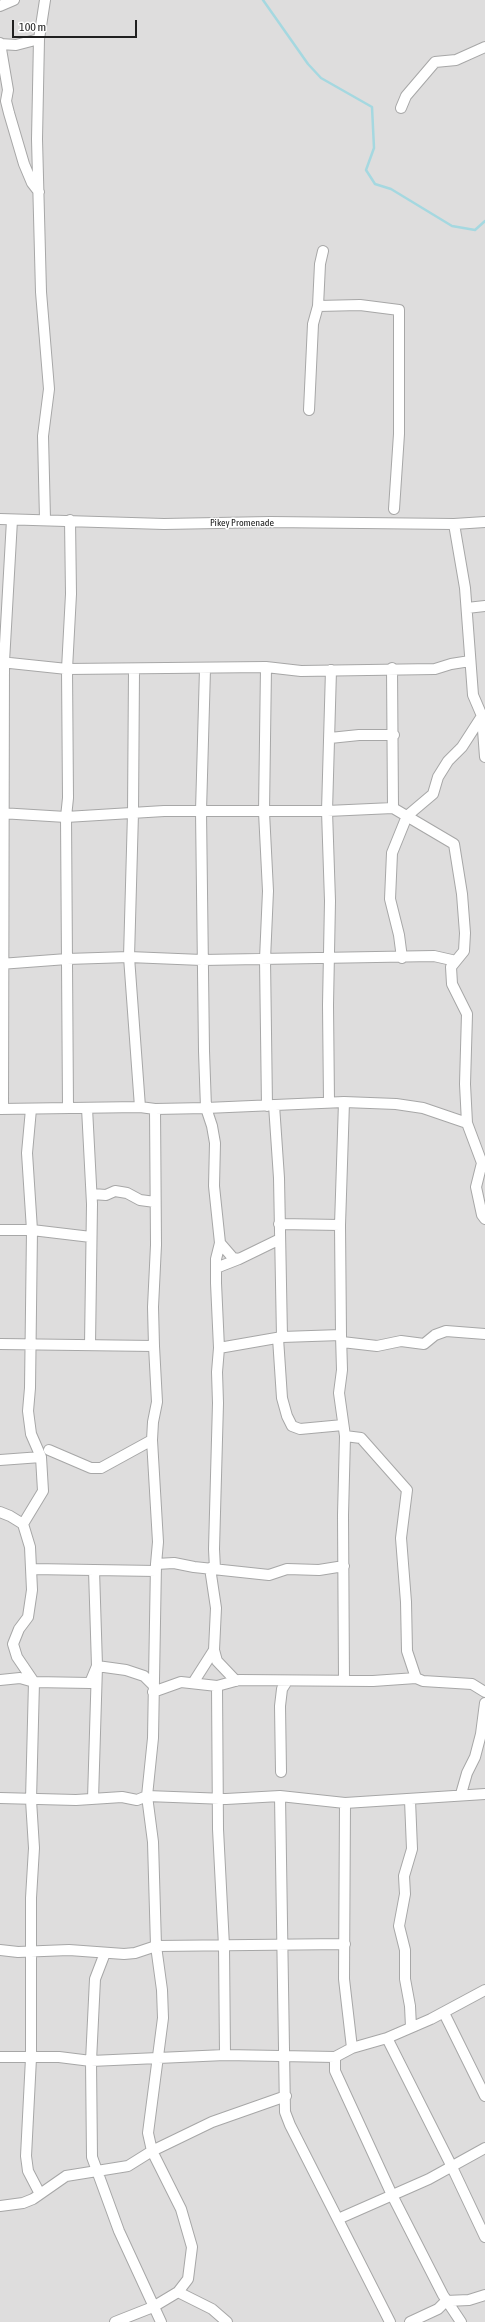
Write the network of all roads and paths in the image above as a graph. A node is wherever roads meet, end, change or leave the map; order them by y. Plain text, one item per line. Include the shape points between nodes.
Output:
1 (14, 0) edge
2 (45, 0) edge
3 (0, 6) edge
4 (40, 39) junction
5 (0, 44) edge
6 (485, 47) edge
7 (401, 108) dead end
8 (39, 192) junction
9 (323, 251) dead end
10 (318, 306) junction
11 (309, 410) dead end
12 (394, 509) dead end
13 (0, 519) edge
14 (45, 519) junction
15 (12, 520) junction
16 (70, 520) junction
17 (485, 522) edge
18 (454, 524) junction
19 (485, 606) edge
20 (467, 608) junction
21 (470, 661) junction
22 (2, 662) edge
23 (205, 668) junction
24 (266, 668) junction
25 (392, 668) junction
26 (68, 669) junction
27 (134, 670) junction
28 (331, 670) junction
29 (484, 716) edge
30 (394, 735) junction
31 (330, 738) junction
32 (485, 758) edge
33 (393, 808) junction
34 (201, 811) junction
35 (327, 811) junction
36 (264, 812) junction
37 (2, 813) edge
38 (133, 813) junction
39 (407, 816) junction
40 (66, 817) junction
41 (129, 957) junction
42 (67, 958) junction
43 (265, 958) junction
44 (402, 958) junction
45 (329, 959) junction
46 (202, 960) junction
47 (456, 961) junction
48 (2, 964) edge
49 (329, 1102) junction
50 (344, 1102) junction
51 (270, 1106) junction
52 (68, 1107) junction
53 (140, 1107) junction
54 (87, 1108) junction
55 (206, 1108) junction
56 (2, 1109) edge
57 (31, 1109) junction
58 (155, 1109) junction
59 (467, 1123) junction
60 (483, 1163) edge
61 (92, 1194) junction
62 (155, 1202) junction
63 (485, 1219) edge
64 (279, 1224) junction
65 (340, 1225) junction
66 (0, 1230) edge
67 (32, 1230) junction
68 (91, 1237) junction
69 (278, 1240) junction
70 (220, 1243) junction
71 (239, 1259) junction
72 (216, 1268) junction
73 (485, 1334) edge
74 (280, 1338) junction
75 (342, 1339) junction
76 (30, 1343) junction
77 (0, 1344) edge
78 (90, 1345) junction
79 (154, 1346) junction
80 (220, 1348) junction
81 (343, 1425) junction
82 (346, 1436) junction
83 (152, 1440) junction
84 (49, 1450) dead end
85 (42, 1457) junction
86 (0, 1460) edge
87 (0, 1512) edge
88 (23, 1524) junction
89 (344, 1566) junction
90 (156, 1567) junction
91 (212, 1568) junction
92 (32, 1569) junction
93 (94, 1570) junction
94 (214, 1650) junction
95 (98, 1666) junction
96 (416, 1678) junction
97 (0, 1680) edge
98 (236, 1681) junction
99 (287, 1681) junction
100 (344, 1681) junction
101 (34, 1682) junction
102 (193, 1683) junction
103 (217, 1686) junction
104 (153, 1688) junction
105 (485, 1692) edge
106 (485, 1703) edge
107 (281, 1772) dead end
108 (461, 1794) junction
109 (485, 1794) edge
110 (147, 1796) junction
111 (280, 1796) junction
112 (0, 1798) edge
113 (219, 1798) junction
114 (31, 1800) junction
115 (93, 1800) junction
116 (410, 1800) junction
117 (344, 1803) junction
118 (284, 1944) junction
119 (345, 1944) junction
120 (156, 1946) junction
121 (224, 1946) junction
122 (0, 1950) edge
123 (31, 1951) junction
124 (105, 1953) junction
125 (485, 1990) edge
126 (444, 2013) junction
127 (411, 2027) junction
128 (387, 2038) junction
129 (352, 2048) junction
130 (225, 2055) junction
131 (285, 2055) junction
132 (0, 2057) edge
133 (335, 2057) junction
134 (31, 2058) junction
135 (157, 2058) junction
136 (91, 2061) junction
137 (286, 2096) junction
138 (485, 2096) edge
139 (485, 2148) edge
140 (152, 2151) junction
141 (451, 2165) junction
142 (95, 2171) junction
143 (40, 2194) junction
144 (392, 2195) junction
145 (0, 2206) edge
146 (338, 2219) junction
147 (485, 2237) edge
148 (178, 2292) junction
149 (485, 2295) edge
150 (446, 2301) junction
151 (152, 2307) junction
152 (115, 2322) edge
153 (160, 2322) edge
154 (228, 2322) edge
155 (390, 2322) edge
156 (410, 2322) edge
157 (461, 2322) edge

1 - 3 street
2 - 4 street
4 - 5 street via 16,45
4 - 8 street via 37,139
5 - 8 street via 8,90 6,101 9,114 24,164
6 - 7 street via 456,60 435,62 406,96
8 - 14 street via 41,292 49,389 43,436
9 - 10 street
10 - 11 street via 313,324
10 - 12 street via 360,305 399,310 400,434
13 - 15 street, Pikey Promenade
14 - 15 street, Pikey Promenade
14 - 16 street, Pikey Promenade
15 - 22 street
16 - 18 street, Pikey Promenade via 164,524
16 - 26 street via 71,602
17 - 18 street, Pikey Promenade
18 - 20 street
19 - 20 street
20 - 21 street
21 - 25 street via 435,669
21 - 29 street via 473,695
22 - 26 street
22 - 37 street
23 - 24 street
23 - 27 street
23 - 34 street
24 - 28 street via 301,672
24 - 36 street
25 - 28 street
25 - 30 street
26 - 27 street
26 - 40 street
27 - 38 street
28 - 31 street
29 - 32 street
29 - 39 street via 462,747 448,761 438,778 434,794
30 - 31 street
30 - 33 street
31 - 35 street
33 - 35 street
33 - 39 street
34 - 36 street
34 - 38 street
34 - 46 street
35 - 36 street
35 - 45 street
36 - 43 street via 268,891
37 - 40 street
37 - 48 street
38 - 40 street
38 - 41 street
39 - 44 street via 392,853 390,876 390,899
39 - 47 street via 454,844 465,933 464,951
40 - 42 street
41 - 42 street
41 - 46 street
41 - 53 street
42 - 48 street
42 - 52 street
43 - 45 street
43 - 46 street
43 - 51 street
44 - 45 street
44 - 47 street via 434,956
45 - 49 street
46 - 55 street
47 - 59 street via 451,967 452,984 467,1014
48 - 56 street
49 - 50 street
49 - 51 street
50 - 59 street via 423,1108
50 - 65 street
51 - 55 street
51 - 64 street
52 - 54 street
52 - 57 street
53 - 54 street
53 - 58 street
54 - 61 street
55 - 58 street
55 - 70 street via 215,1143 214,1186
56 - 57 street
57 - 67 street via 27,1153
58 - 62 street
59 - 60 street
60 - 63 street via 476,1187
61 - 62 street via 106,1195 115,1191 127,1193 140,1200
61 - 68 street
62 - 79 street
64 - 65 street
64 - 69 street
65 - 75 street
66 - 67 street
67 - 68 street
67 - 76 street
68 - 78 street
69 - 71 street
69 - 74 street
70 - 71 street via 233,1258
70 - 72 street
71 - 72 street
72 - 80 street
73 - 75 street via 446,1331 435,1335 424,1344 401,1341 378,1346
74 - 75 street
74 - 80 street
74 - 81 street via 282,1398 292,1426 300,1429
75 - 81 street via 339,1393
76 - 77 street
76 - 78 street
76 - 85 street via 28,1420 31,1434
78 - 79 street
79 - 83 street via 157,1402 152,1422
80 - 91 street via 217,1372
81 - 82 street
82 - 89 street
82 - 96 street via 361,1438 407,1490 401,1538 407,1651
83 - 84 street via 101,1468 91,1468
83 - 90 street via 158,1522
85 - 86 street
85 - 88 street via 43,1491
87 - 88 street
88 - 92 street via 29,1538
89 - 91 street via 318,1570 287,1570 269,1575
89 - 100 street
90 - 91 street via 174,1563
90 - 93 street
90 - 104 street
91 - 94 street via 216,1608
92 - 93 street
92 - 101 street via 28,1617 19,1629 13,1644 17,1657
93 - 95 street
94 - 98 street via 217,1661
94 - 102 street
95 - 101 street via 90,1683
95 - 104 street via 126,1670 144,1676
95 - 115 street
96 - 100 street
96 - 105 street via 423,1681 472,1684
97 - 101 street via 20,1678
98 - 99 street
98 - 103 street
99 - 100 street
99 - 107 street via 282,1689 280,1706
101 - 114 street
102 - 103 street
102 - 104 street via 181,1682
103 - 113 street
104 - 110 street via 153,1738
106 - 108 street via 475,1757
108 - 109 street
108 - 116 street
110 - 113 street
110 - 115 street via 137,1800 122,1797
110 - 120 street via 153,1842
111 - 113 street
111 - 117 street
111 - 118 street
112 - 114 street
113 - 121 street
114 - 115 street
114 - 123 street via 34,1848
116 - 117 street
116 - 127 street via 412,1848 404,1876 405,1894 399,1926 405,1950 405,1979
117 - 119 street
118 - 119 street
118 - 121 street
118 - 131 street
119 - 129 street via 344,1979
120 - 121 street
120 - 124 street via 135,1953
120 - 135 street via 163,2009
121 - 130 street
122 - 123 street
123 - 124 street via 69,1950
123 - 134 street
124 - 136 street via 95,1980
125 - 126 street
126 - 127 street
126 - 138 street
127 - 128 street
128 - 129 street
128 - 141 street
129 - 133 street
130 - 131 street
130 - 135 street
131 - 133 street
131 - 137 street
132 - 134 street
133 - 144 street via 335,2071 341,2088
134 - 136 street
134 - 143 street via 26,2156 28,2171
135 - 136 street
135 - 140 street via 148,2133
136 - 142 street via 90,2146
137 - 140 street via 212,2122
137 - 146 street via 286,2117
139 - 141 street
140 - 142 street via 128,2166
140 - 148 street via 181,2209 192,2247 188,2279
141 - 144 street via 432,2177
141 - 147 street
142 - 143 street via 66,2176
142 - 151 street
143 - 145 street via 23,2203
144 - 146 street
144 - 150 street
146 - 155 street
148 - 151 street
148 - 154 street via 212,2310
149 - 150 street via 469,2300
150 - 156 street via 438,2309
150 - 157 street
151 - 152 street
151 - 153 street

